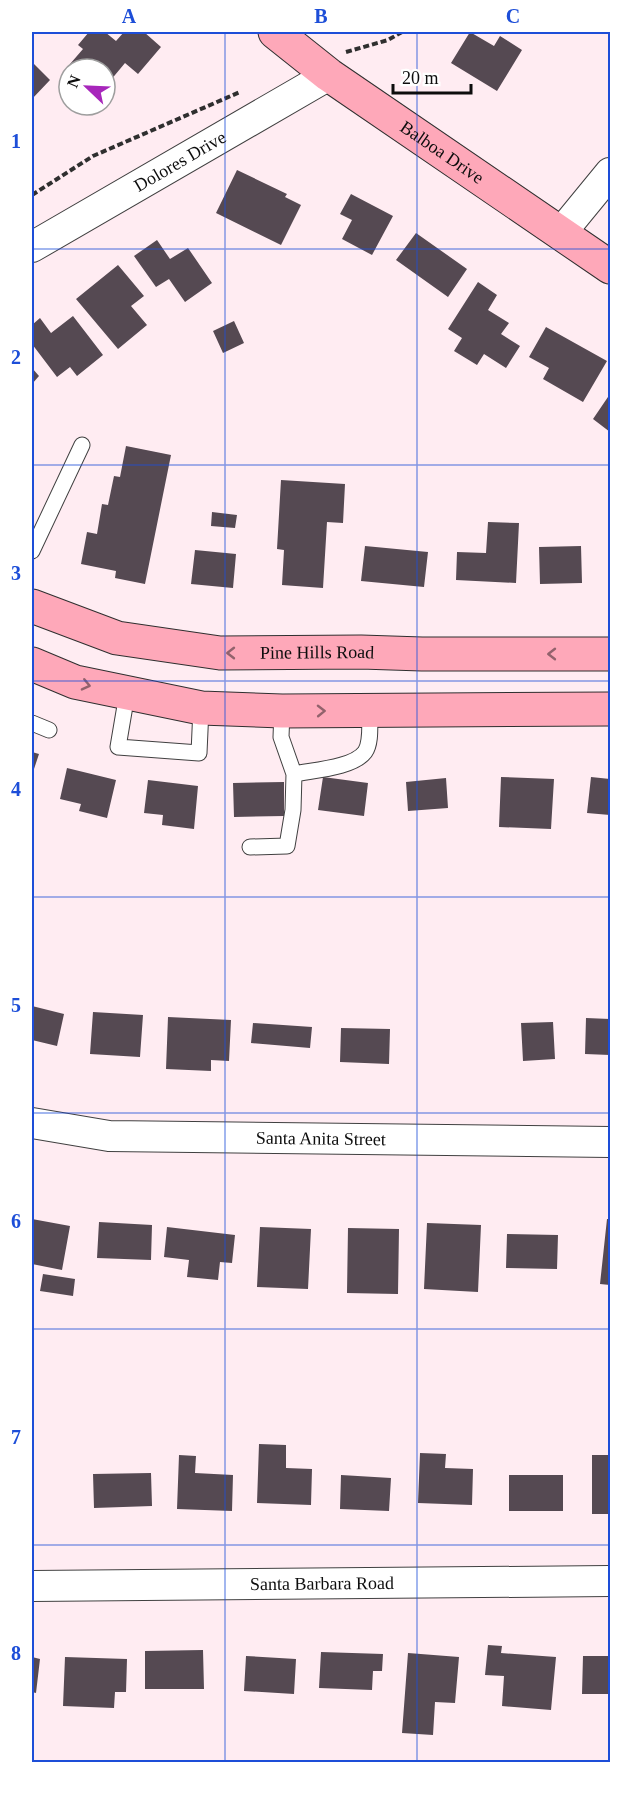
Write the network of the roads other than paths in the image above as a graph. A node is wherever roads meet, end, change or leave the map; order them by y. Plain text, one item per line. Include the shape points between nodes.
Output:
1 (275, 32) edge
2 (335, 64) junction
3 (610, 173) edge
4 (560, 234) junction
5 (32, 247) edge
6 (610, 267) edge
7 (82, 444) dead end
8 (32, 551) edge
9 (32, 606) edge
10 (610, 654) edge
11 (32, 664) edge
12 (127, 694) junction
13 (201, 708) junction
14 (610, 709) edge
15 (370, 710) junction
16 (282, 711) junction
17 (32, 723) edge
18 (49, 730) dead end
19 (294, 774) junction
20 (250, 847) dead end
21 (32, 1123) edge
22 (610, 1142) edge
23 (610, 1581) edge
24 (32, 1586) edge

1 - 2 main road, Balboa Drive
2 - 4 main road, Balboa Drive
2 - 5 street, Dolores Drive
3 - 4 street
4 - 6 main road, Balboa Drive
7 - 8 lane
10 -> 9 main road, Pine Hills Road via 220,653 117,638
11 -> 12 main road via 75,682
12 - 13 main road
12 - 13 lane via 118,747 199,753
13 - 16 main road
14 - 15 main road
16 -> 15 main road
15 - 19 lane via 366,751 352,762
16 - 19 lane via 281,736
17 - 18 lane
19 - 20 lane via 287,846
21 - 22 street, Santa Anita Street via 109,1136
23 - 24 street, Santa Barbara Road

